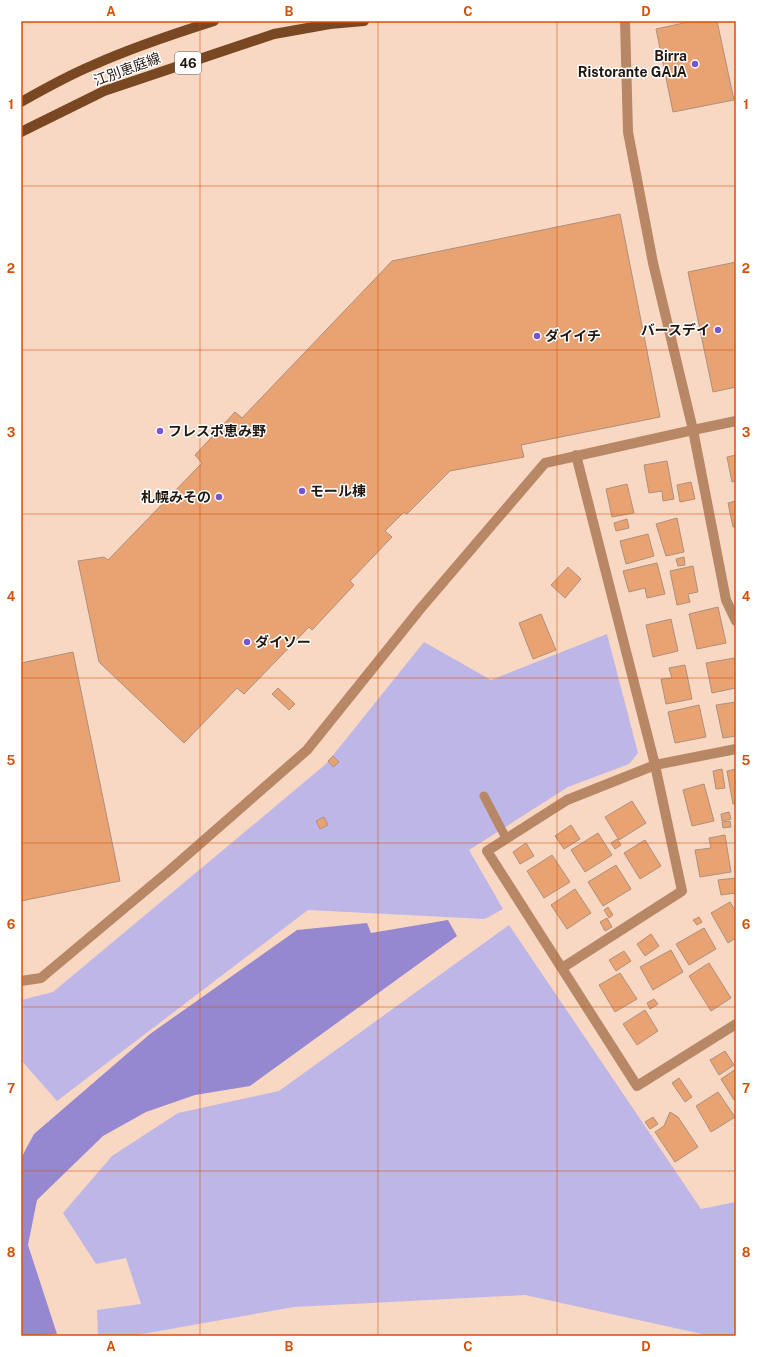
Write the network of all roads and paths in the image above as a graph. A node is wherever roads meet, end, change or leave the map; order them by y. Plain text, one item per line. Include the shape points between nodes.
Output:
1 (214, 21) edge
2 (364, 21) edge
3 (625, 21) edge
4 (21, 102) edge
5 (21, 132) edge
6 (736, 421) edge
7 (693, 430) junction
8 (576, 455) junction
9 (736, 621) edge
10 (736, 749) edge
11 (655, 766) junction
12 (484, 796) dead end
13 (506, 838) junction
14 (562, 968) junction
15 (21, 981) edge
16 (736, 1024) edge

1 - 4 main road, 江別恵庭線 / 46 via 91,66
2 - 5 main road, 江別恵庭線 / 46 via 274,34 104,91
3 - 7 street via 628,132 653,263
6 - 7 street
7 - 8 street
7 - 9 street via 726,600
8 - 11 street
8 - 15 street via 545,463 421,608 307,750 170,870 40,978
10 - 11 street
11 - 13 street via 568,800
11 - 14 street via 682,891
12 - 13 lane
13 - 14 street via 487,851
14 - 16 street via 637,1086

